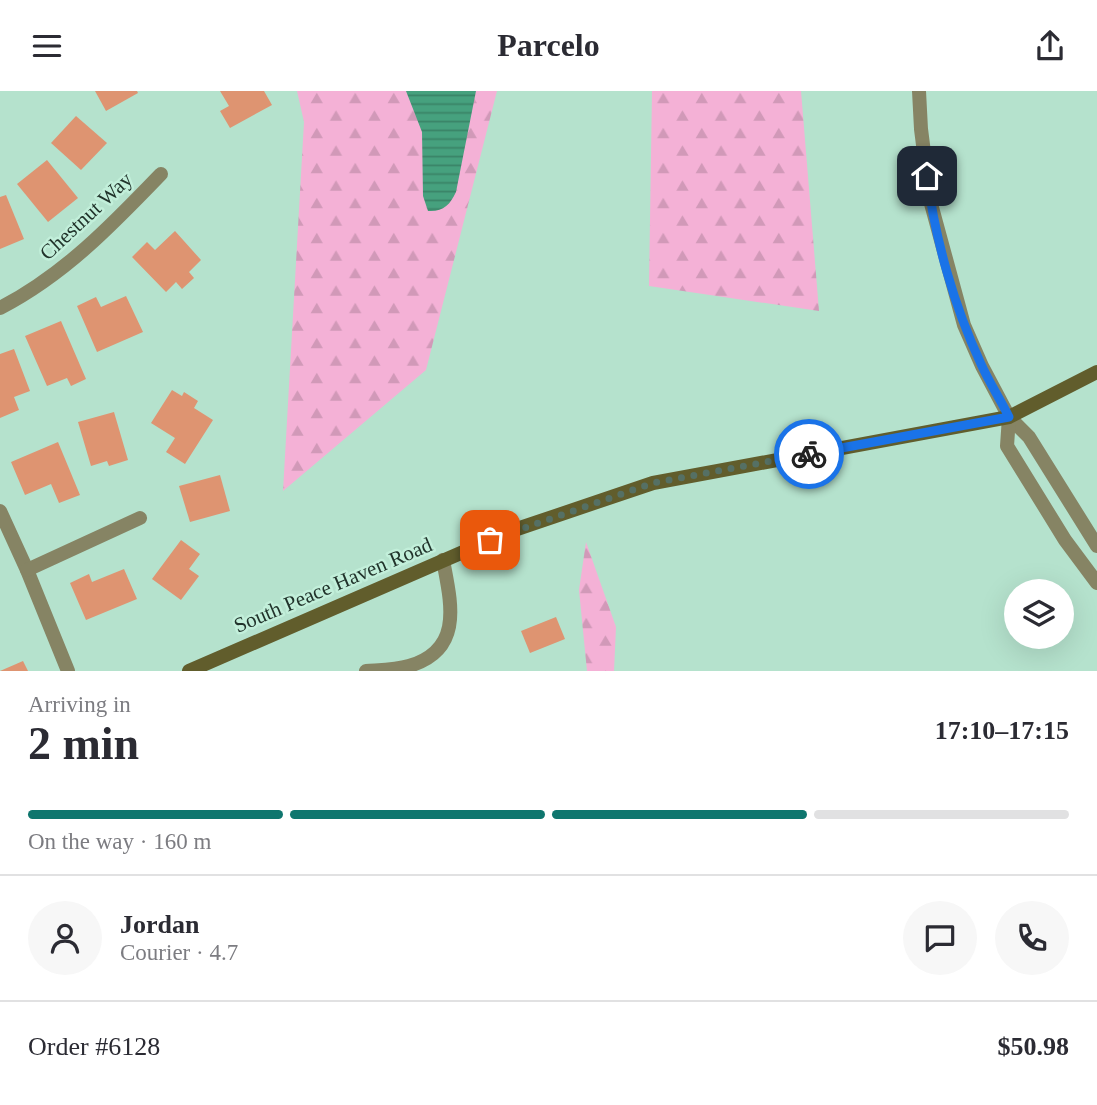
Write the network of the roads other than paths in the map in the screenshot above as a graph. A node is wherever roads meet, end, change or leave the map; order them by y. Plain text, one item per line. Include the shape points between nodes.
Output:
1 (919, 91) edge
2 (161, 174) dead end
3 (0, 308) edge
4 (1097, 372) edge
5 (1009, 417) junction
6 (0, 511) edge
7 (140, 518) dead end
8 (1097, 546) edge
9 (443, 560) junction
10 (27, 570) junction
11 (1097, 583) edge
12 (68, 671) edge
13 (189, 671) edge
14 (366, 671) edge

1 - 5 street via 930,200 949,275 964,325
2 - 3 street, Chestnut Way via 85,251
4 - 5 main road, South Peace Haven Road
5 - 8 street via 1029,437
5 - 9 main road, South Peace Haven Road via 653,483 514,530
5 - 11 street via 1007,446
6 - 10 street
7 - 10 street
9 - 13 main road, South Peace Haven Road
9 - 14 street via 452,618 446,639 431,657 409,667
10 - 12 street

